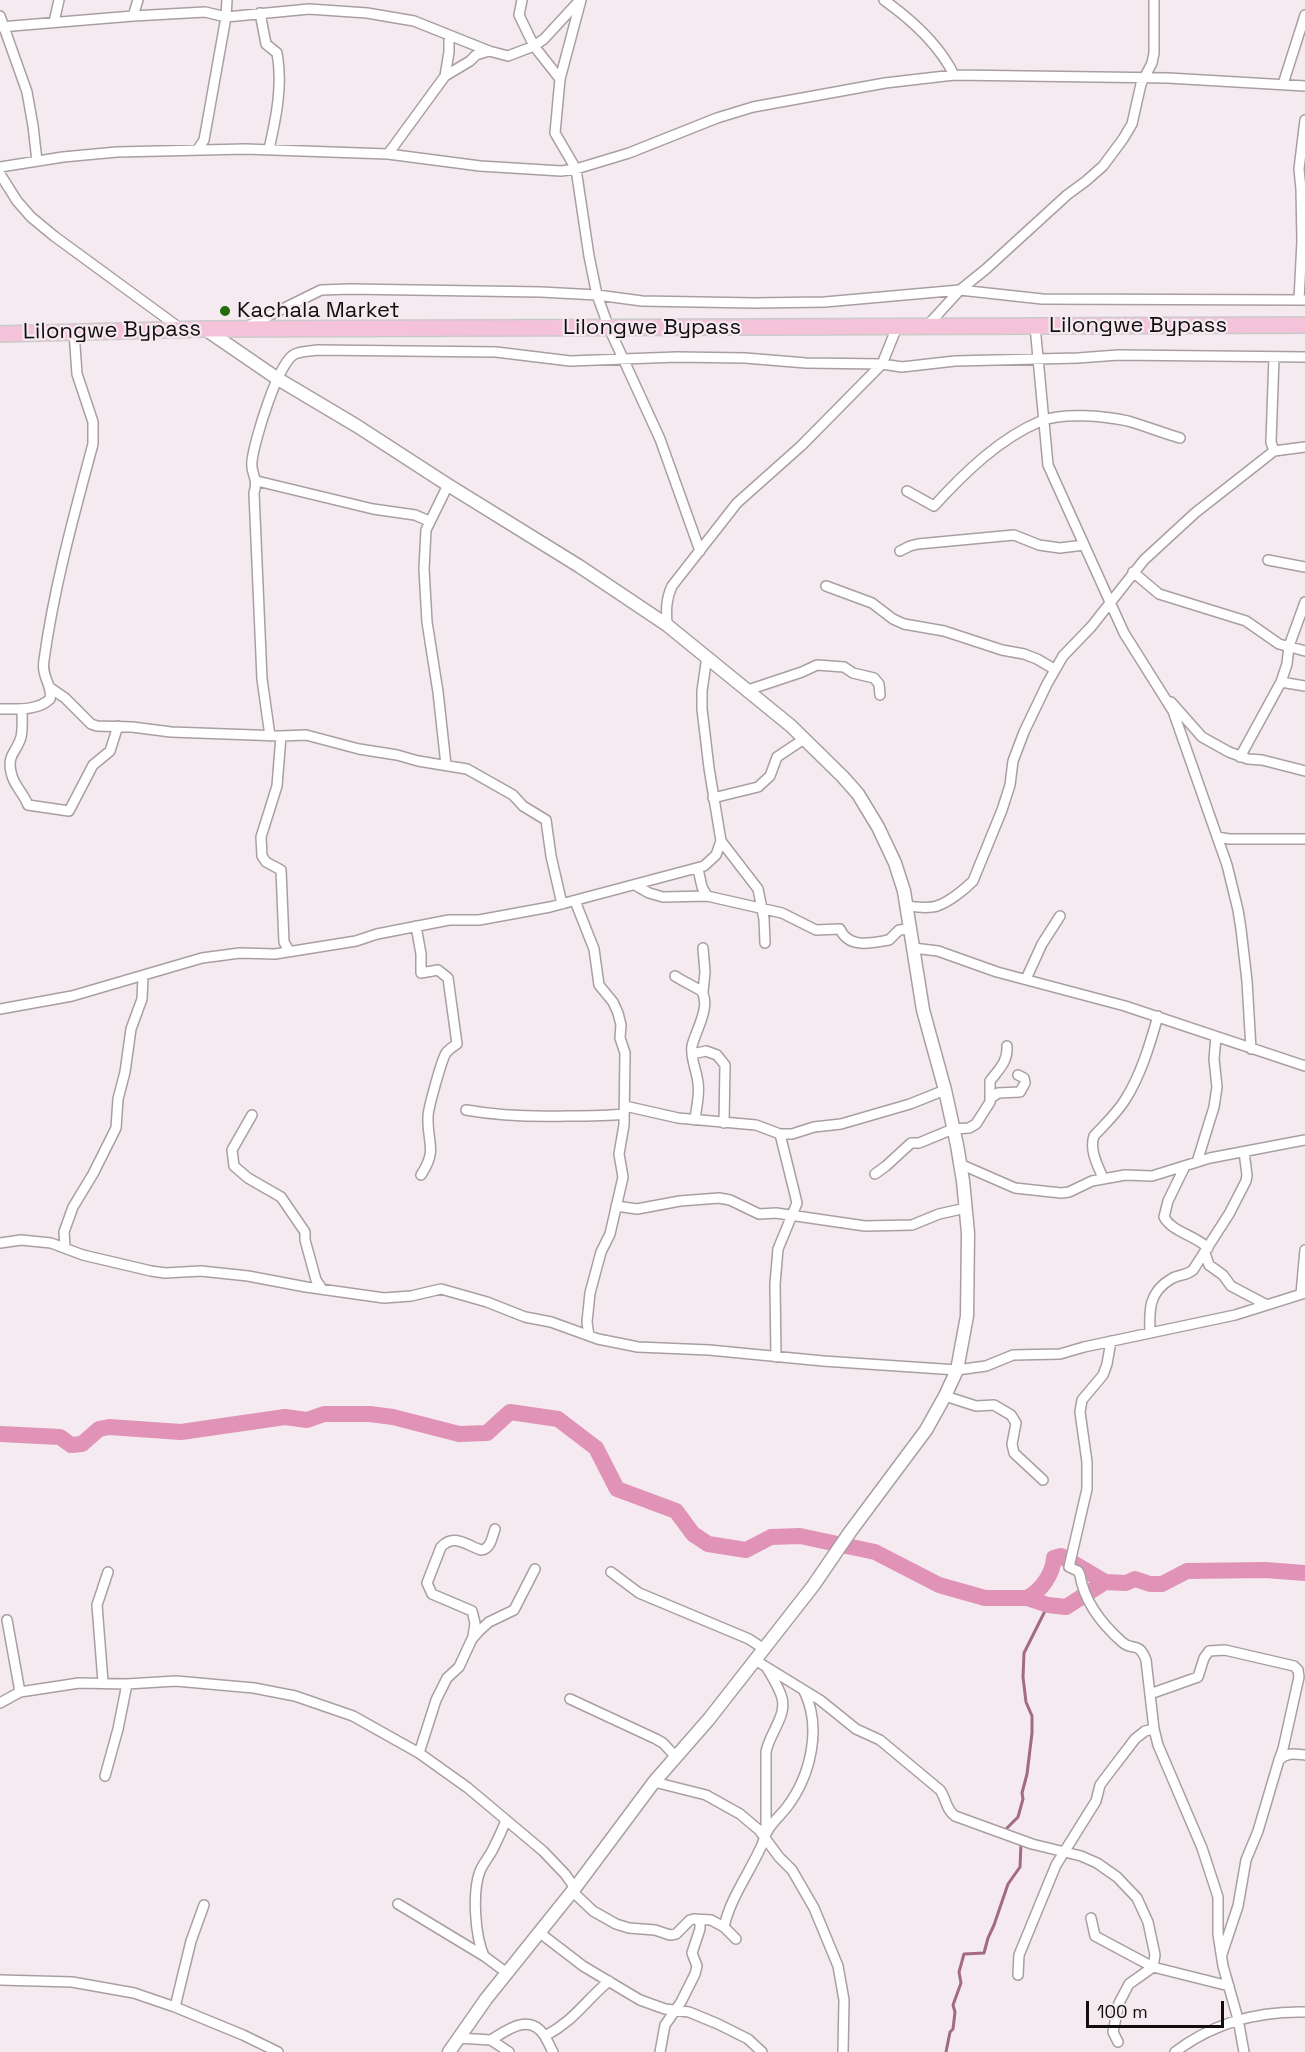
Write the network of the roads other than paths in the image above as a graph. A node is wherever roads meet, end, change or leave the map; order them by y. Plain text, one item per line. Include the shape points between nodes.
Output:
1 (59, 0) edge
2 (138, 0) edge
3 (227, 0) edge
4 (522, 0) edge
5 (581, 0) edge
6 (884, 0) edge
7 (1154, 0) edge
8 (260, 13) junction
9 (1305, 15) edge
10 (0, 16) edge
11 (133, 16) junction
12 (226, 17) junction
13 (54, 22) junction
14 (2, 27) edge
15 (449, 35) junction
16 (534, 46) junction
17 (489, 51) junction
18 (954, 75) junction
19 (445, 76) junction
20 (1144, 78) junction
21 (560, 79) junction
22 (1283, 84) junction
23 (1305, 86) edge
24 (1305, 120) edge
25 (198, 149) junction
26 (269, 149) junction
27 (388, 154) junction
28 (36, 161) junction
29 (0, 166) edge
30 (576, 169) junction
31 (0, 174) edge
32 (960, 290) junction
33 (597, 295) junction
34 (1302, 300) edge
35 (1305, 325) edge
36 (1035, 326) junction
37 (897, 327) junction
38 (926, 327) junction
39 (609, 328) junction
40 (205, 329) junction
41 (240, 329) junction
42 (183, 330) junction
43 (74, 332) junction
44 (0, 334) edge
45 (1274, 357) junction
46 (1305, 357) edge
47 (1037, 359) junction
48 (624, 360) junction
49 (882, 364) junction
50 (278, 379) junction
51 (1042, 420) junction
52 (1180, 438) dead end
53 (1305, 447) edge
54 (1274, 451) junction
55 (257, 481) junction
56 (448, 485) junction
57 (907, 491) dead end
58 (429, 520) junction
59 (1084, 544) junction
60 (699, 551) junction
61 (900, 551) dead end
62 (1268, 560) dead end
63 (1305, 567) edge
64 (1133, 572) junction
65 (826, 586) dead end
66 (1305, 600) edge
67 (1110, 605) junction
68 (667, 625) junction
69 (1288, 646) junction
70 (1305, 651) edge
71 (707, 656) junction
72 (1054, 669) junction
73 (1281, 682) junction
74 (1305, 686) edge
75 (49, 687) junction
76 (748, 690) junction
77 (1162, 693) junction
78 (880, 694) dead end
79 (0, 708) edge
80 (22, 709) junction
81 (118, 726) junction
82 (270, 736) junction
83 (281, 736) junction
84 (804, 739) junction
85 (1240, 757) junction
86 (446, 765) junction
87 (1305, 771) edge
88 (713, 798) junction
89 (1217, 837) junction
90 (1305, 839) edge
91 (721, 841) junction
92 (698, 869) junction
93 (635, 885) junction
94 (707, 896) junction
95 (575, 901) junction
96 (562, 904) junction
97 (907, 906) junction
98 (762, 908) junction
99 (1060, 916) dead end
100 (416, 926) junction
101 (911, 928) junction
102 (765, 943) dead end
103 (703, 948) dead end
104 (913, 948) junction
105 (289, 951) junction
106 (675, 976) dead end
107 (142, 977) junction
108 (1026, 979) junction
109 (703, 993) junction
110 (0, 1009) edge
111 (1158, 1016) junction
112 (1216, 1037) junction
113 (1007, 1046) dead end
114 (1251, 1049) junction
115 (692, 1054) junction
116 (1305, 1066) edge
117 (1018, 1075) dead end
118 (945, 1090) junction
119 (991, 1098) junction
120 (466, 1110) dead end
121 (625, 1110) junction
122 (252, 1115) dead end
123 (695, 1120) junction
124 (724, 1123) junction
125 (953, 1129) junction
126 (780, 1134) junction
127 (1305, 1140) edge
128 (1244, 1152) junction
129 (1197, 1162) junction
130 (960, 1164) junction
131 (1185, 1166) junction
132 (875, 1174) dead end
133 (421, 1175) dead end
134 (1103, 1178) junction
135 (616, 1206) junction
136 (966, 1208) junction
137 (792, 1216) junction
138 (0, 1243) edge
139 (65, 1247) junction
140 (1206, 1250) junction
141 (1305, 1250) edge
142 (322, 1289) junction
143 (1303, 1294) edge
144 (1267, 1305) junction
145 (1150, 1333) junction
146 (589, 1336) junction
147 (1111, 1341) junction
148 (776, 1357) junction
149 (957, 1370) junction
150 (945, 1396) junction
151 (1042, 1480) dead end
152 (495, 1529) dead end
153 (535, 1569) dead end
154 (108, 1572) dead end
155 (611, 1572) dead end
156 (7, 1620) dead end
157 (472, 1639) junction
158 (764, 1649) junction
159 (761, 1663) junction
160 (103, 1682) junction
161 (127, 1684) junction
162 (804, 1691) junction
163 (20, 1692) junction
164 (1150, 1694) junction
165 (570, 1699) dead end
166 (0, 1703) edge
167 (1154, 1729) junction
168 (419, 1753) junction
169 (1305, 1755) edge
170 (676, 1757) junction
171 (1279, 1760) junction
172 (105, 1776) dead end
173 (654, 1782) junction
174 (506, 1820) junction
175 (765, 1835) junction
176 (1064, 1852) junction
177 (573, 1890) junction
178 (398, 1904) dead end
179 (204, 1905) dead end
180 (1091, 1918) dead end
181 (700, 1920) junction
182 (724, 1928) junction
183 (540, 1934) junction
184 (736, 1939) dead end
185 (484, 1956) junction
186 (1221, 1956) junction
187 (1153, 1967) junction
188 (507, 1973) junction
189 (1018, 1975) dead end
190 (0, 1980) edge
191 (609, 1981) junction
192 (1229, 1986) junction
193 (175, 2007) junction
194 (676, 2010) junction
195 (1305, 2012) edge
196 (1238, 2019) junction
197 (545, 2036) junction
198 (458, 2038) junction
199 (491, 2040) junction
200 (1119, 2042) dead end
201 (278, 2052) edge
202 (449, 2052) edge
203 (509, 2052) edge
204 (553, 2052) edge
205 (660, 2052) edge
206 (762, 2052) edge
207 (843, 2052) edge
208 (1176, 2052) edge
209 (1244, 2052) edge

1 - 13 street
2 - 11 street
3 - 12 street
4 - 16 street via 519,15
5 - 16 street
5 - 21 street
6 - 18 street via 929,38
7 - 20 street via 1154,53
8 - 12 street
8 - 15 street via 309,9 367,13 414,21
8 - 26 street via 266,44 277,53 279,65
9 - 22 street
10 - 14 street
11 - 12 street via 205,12
11 - 13 street
12 - 25 street via 204,140
13 - 14 street
14 - 28 street via 27,92
15 - 17 street
15 - 19 street
16 - 17 street via 508,56
16 - 21 street
17 - 19 street via 476,54
18 - 20 street
18 - 30 street via 753,107
19 - 27 street
20 - 22 street
20 - 32 street via 1132,124 1103,166
21 - 30 street via 555,133
22 - 23 street
24 - 34 street via 1299,169
25 - 26 street
25 - 28 street
26 - 27 street
27 - 30 street via 480,166
28 - 29 street
30 - 33 street
31 - 42 street via 17,201 46,230
32 - 33 street via 825,302 754,303 642,301
32 - 34 street via 1042,298
32 - 38 street
33 - 39 street
33 - 41 street via 321,290
35 - 36 main road, Lilongwe Bypass
36 - 38 main road, Lilongwe Bypass
36 - 47 street
37 - 38 main road, Lilongwe Bypass
37 - 39 main road, Lilongwe Bypass
37 - 49 street
39 - 41 main road, Lilongwe Bypass
39 - 48 street
40 - 41 main road, Lilongwe Bypass
40 - 42 main road, Lilongwe Bypass
40 - 50 street
42 - 43 main road, Lilongwe Bypass
43 - 44 main road, Lilongwe Bypass
43 - 75 street via 77,374 93,422 93,444 47,636 43,669
45 - 46 street
45 - 47 street via 1164,354
45 - 54 street
47 - 49 street via 902,367
47 - 51 street
48 - 49 street via 745,358
48 - 50 street via 570,361 496,352 318,350 294,354
48 - 60 street via 660,439
49 - 60 street via 801,446 737,503
50 - 55 street via 255,440 251,465
50 - 56 street
51 - 52 street via 1096,417 1126,421
51 - 57 street via 1005,441 961,477 934,506
51 - 59 street via 1048,465
53 - 54 street
54 - 64 street via 1195,513
55 - 58 street
55 - 82 street via 254,493 262,679
56 - 58 street
56 - 68 street
58 - 86 street via 424,540 426,612
59 - 61 street via 1060,548 1014,535 918,544
59 - 67 street
60 - 68 street via 672,586 667,598
62 - 63 street
64 - 67 street
64 - 69 street via 1159,594 1246,621 1270,639
65 - 72 street via 872,603 904,624 945,631 1024,654
66 - 69 street
67 - 72 street
67 - 77 street
68 - 71 street
69 - 70 street
69 - 73 street
71 - 76 street
71 - 88 street via 702,709
72 - 97 street via 1020,742 1002,810 977,874 967,886 936,906
73 - 74 street
73 - 85 street
75 - 80 street via 47,703
75 - 81 street via 91,724
76 - 78 street via 825,664 874,678
76 - 84 street
77 - 85 street via 1202,737
77 - 89 street via 1173,711
79 - 80 street
80 - 81 street via 20,740 10,764 14,783 24,793 28,805 69,811 93,765 110,751
81 - 82 street
82 - 83 street
83 - 86 street via 318,737
83 - 105 street via 277,786 261,837 262,856 281,870 284,942
84 - 88 street via 777,757 770,776 758,787
84 - 97 street via 843,777 869,810 895,862
85 - 87 street
86 - 96 street via 475,772 546,820
88 - 91 street
89 - 90 street
89 - 114 street via 1238,909
91 - 92 street via 716,855
91 - 98 street via 755,885
92 - 93 street
92 - 94 street
93 - 94 street via 663,897
93 - 95 street
94 - 98 street
95 - 96 street
95 - 121 street via 594,949 599,986 613,1002 621,1025
96 - 100 street via 479,920
97 - 101 street
98 - 101 street via 816,930 840,929 854,943 889,940 899,930
98 - 102 street
99 - 108 street
100 - 105 street via 356,941
100 - 133 street via 422,954 420,973 438,970 448,978 457,1044 446,1053 430,1105 432,1148
101 - 104 street
103 - 109 street
104 - 108 street via 938,951
104 - 118 street via 923,1010
105 - 107 street via 193,960
106 - 109 street
107 - 110 street via 72,996
107 - 139 street via 142,999 131,1029 116,1128 73,1207 64,1232
108 - 111 street
109 - 115 street via 705,1006
111 - 112 street
111 - 134 street via 1128,1096 1092,1141
112 - 114 street
112 - 129 street via 1214,1107
113 - 119 street via 1003,1066 990,1081
114 - 116 street
115 - 123 street via 698,1083
115 - 124 street via 706,1051 717,1055 725,1065
117 - 119 street via 1025,1083 1020,1092 998,1093
118 - 125 street
118 - 126 street via 841,1124
119 - 125 street via 976,1124
120 - 121 street via 523,1117 605,1116
121 - 123 street
121 - 135 street via 619,1154 623,1177
122 - 142 street via 232,1150 234,1166 281,1197 305,1232 316,1280
123 - 124 street
124 - 126 street via 756,1125
125 - 130 street
125 - 132 street via 911,1143
126 - 137 street via 797,1203
127 - 128 street
128 - 129 street
128 - 140 street via 1246,1181
129 - 131 street
130 - 134 street via 1015,1188 1032,1191 1069,1192
130 - 136 street
131 - 134 street via 1152,1176
131 - 140 street via 1164,1217 1168,1224 1196,1238
135 - 137 street via 637,1209 719,1198 759,1214
135 - 146 street via 590,1293
136 - 137 street via 912,1225 859,1225
136 - 149 street via 968,1308
137 - 148 street via 778,1249
138 - 139 street via 21,1240
139 - 142 street via 83,1255 158,1272 201,1271
140 - 144 street via 1209,1264 1231,1286
140 - 145 street via 1189,1274 1173,1278 1157,1290 1149,1311
141 - 143 street
142 - 146 street via 384,1298 441,1289
143 - 144 street
144 - 145 street
145 - 147 street
146 - 148 street via 638,1347
147 - 149 street via 1060,1354 1013,1355 986,1366
147 - 164 street via 1103,1375 1082,1400 1087,1489 1070,1567 1078,1571 1096,1615 1124,1644 1143,1652
148 - 149 street
149 - 150 street
150 - 151 street via 976,1406 994,1405 1011,1415 1016,1423 1014,1453
150 - 158 street via 907,1456
152 - 157 street via 485,1550 454,1540 445,1543 427,1583 432,1593 472,1611
153 - 157 street via 514,1610 489,1622
154 - 160 street via 97,1605
155 - 158 street via 639,1593
156 - 163 street
157 - 168 street via 463,1661 439,1693
158 - 159 street
159 - 162 street
159 - 170 street
159 - 175 street via 781,1695 783,1708 767,1744
160 - 161 street
160 - 163 street
161 - 168 street via 176,1681 284,1693 353,1716
161 - 172 street
162 - 175 street via 813,1717 813,1745 794,1797
162 - 176 street via 856,1729 880,1740 909,1764 940,1790 951,1813
163 - 166 street
164 - 167 street
164 - 171 street via 1198,1677 1209,1651 1225,1650 1294,1666 1299,1677
165 - 170 street via 656,1739
167 - 176 street via 1135,1739 1108,1773 1096,1801
167 - 186 street via 1218,1897
168 - 174 street
169 - 171 street via 1283,1755
170 - 173 street
171 - 186 street via 1246,1860 1238,1906
173 - 175 street via 706,1795
173 - 177 street
174 - 177 street via 552,1860
174 - 185 street via 477,1883 478,1935
175 - 182 street
175 - 207 street via 792,1870 836,1957 844,2000
176 - 187 street via 1082,1856 1106,1869 1137,1898 1153,1939
176 - 189 street via 1018,1955
177 - 181 street via 606,1920 629,1928 670,1935 690,1920
177 - 183 street
178 - 185 street
179 - 193 street
180 - 187 street via 1095,1936
181 - 182 street via 711,1920
181 - 194 street via 692,1953 697,1966 695,1974
182 - 184 street
183 - 188 street
183 - 191 street
185 - 188 street
186 - 192 street
187 - 192 street
187 - 200 street via 1129,1984 1119,2003 1113,2032
188 - 198 street
190 - 193 street via 72,1982 134,1993
191 - 194 street via 653,2005
191 - 197 street via 571,2020
192 - 196 street
193 - 201 street
194 - 205 street via 665,2025
194 - 206 street via 736,2032
195 - 196 street via 1280,2011
196 - 208 street via 1189,2041
196 - 209 street
197 - 199 street via 532,2025 522,2023
197 - 204 street
198 - 199 street
198 - 202 street
199 - 203 street

